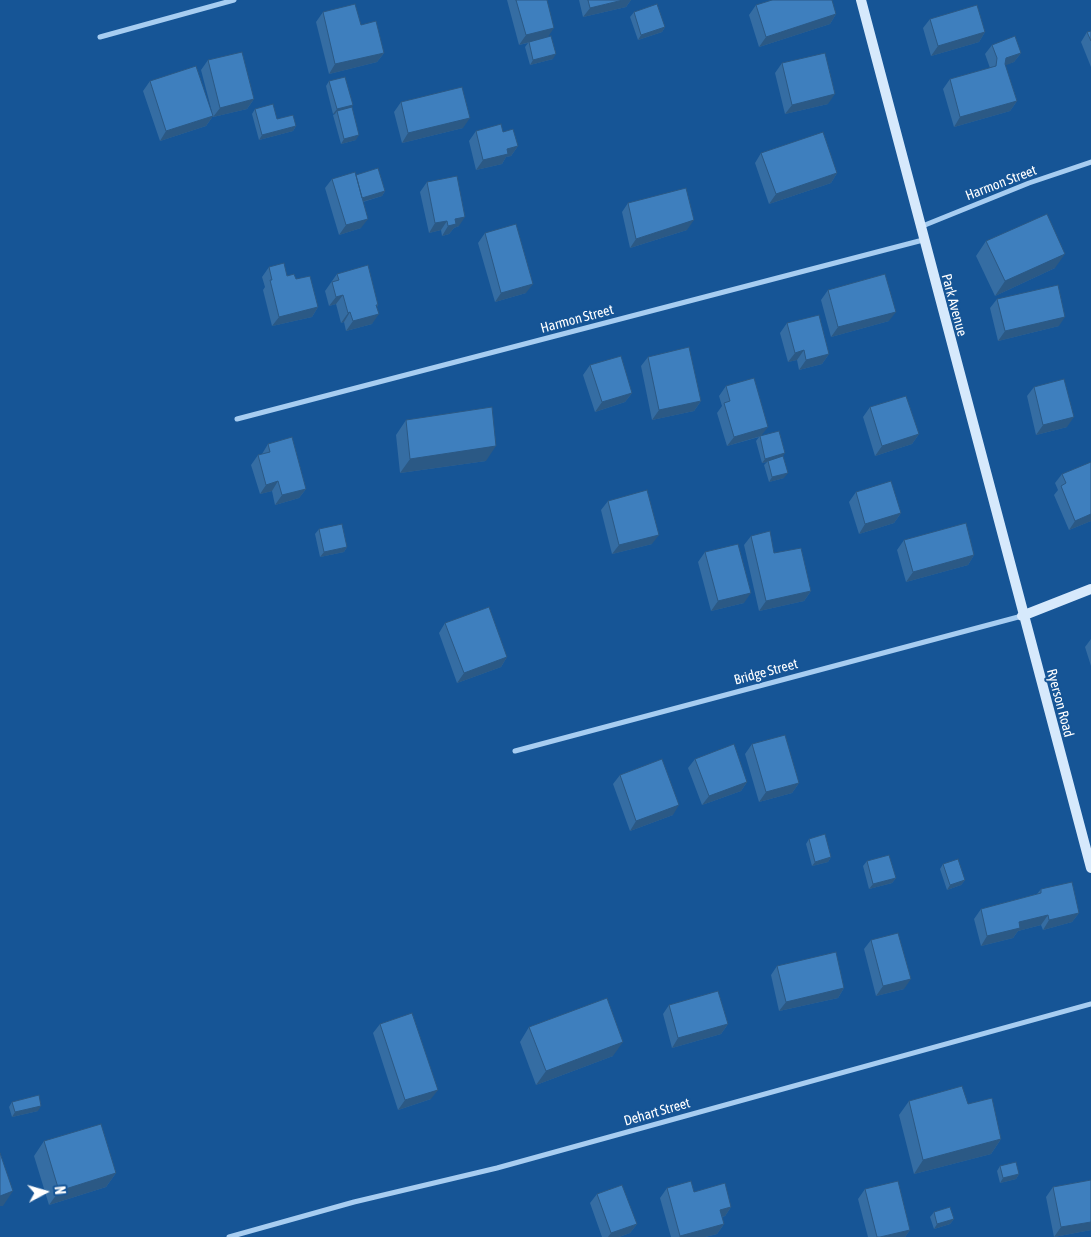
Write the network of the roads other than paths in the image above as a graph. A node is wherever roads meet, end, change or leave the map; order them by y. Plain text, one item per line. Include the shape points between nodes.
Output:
1 (234, 0) edge
2 (861, 0) edge
3 (100, 37) dead end
4 (1091, 162) edge
5 (920, 227) junction
6 (923, 240) junction
7 (236, 419) dead end
8 (1091, 589) edge
9 (1022, 616) junction
10 (515, 751) dead end
11 (1091, 868) edge
12 (1091, 1004) edge
13 (229, 1237) edge

1 - 3 street
2 - 5 street, Park Avenue
4 - 5 street, Harmon Street
5 - 6 street, Park Avenue
6 - 7 street, Harmon Street
6 - 9 street, Park Avenue
8 - 9 street
9 - 10 street, Bridge Street
9 - 11 street, Ryerson Road
12 - 13 street, Dehart Street via 497,1168 354,1202

